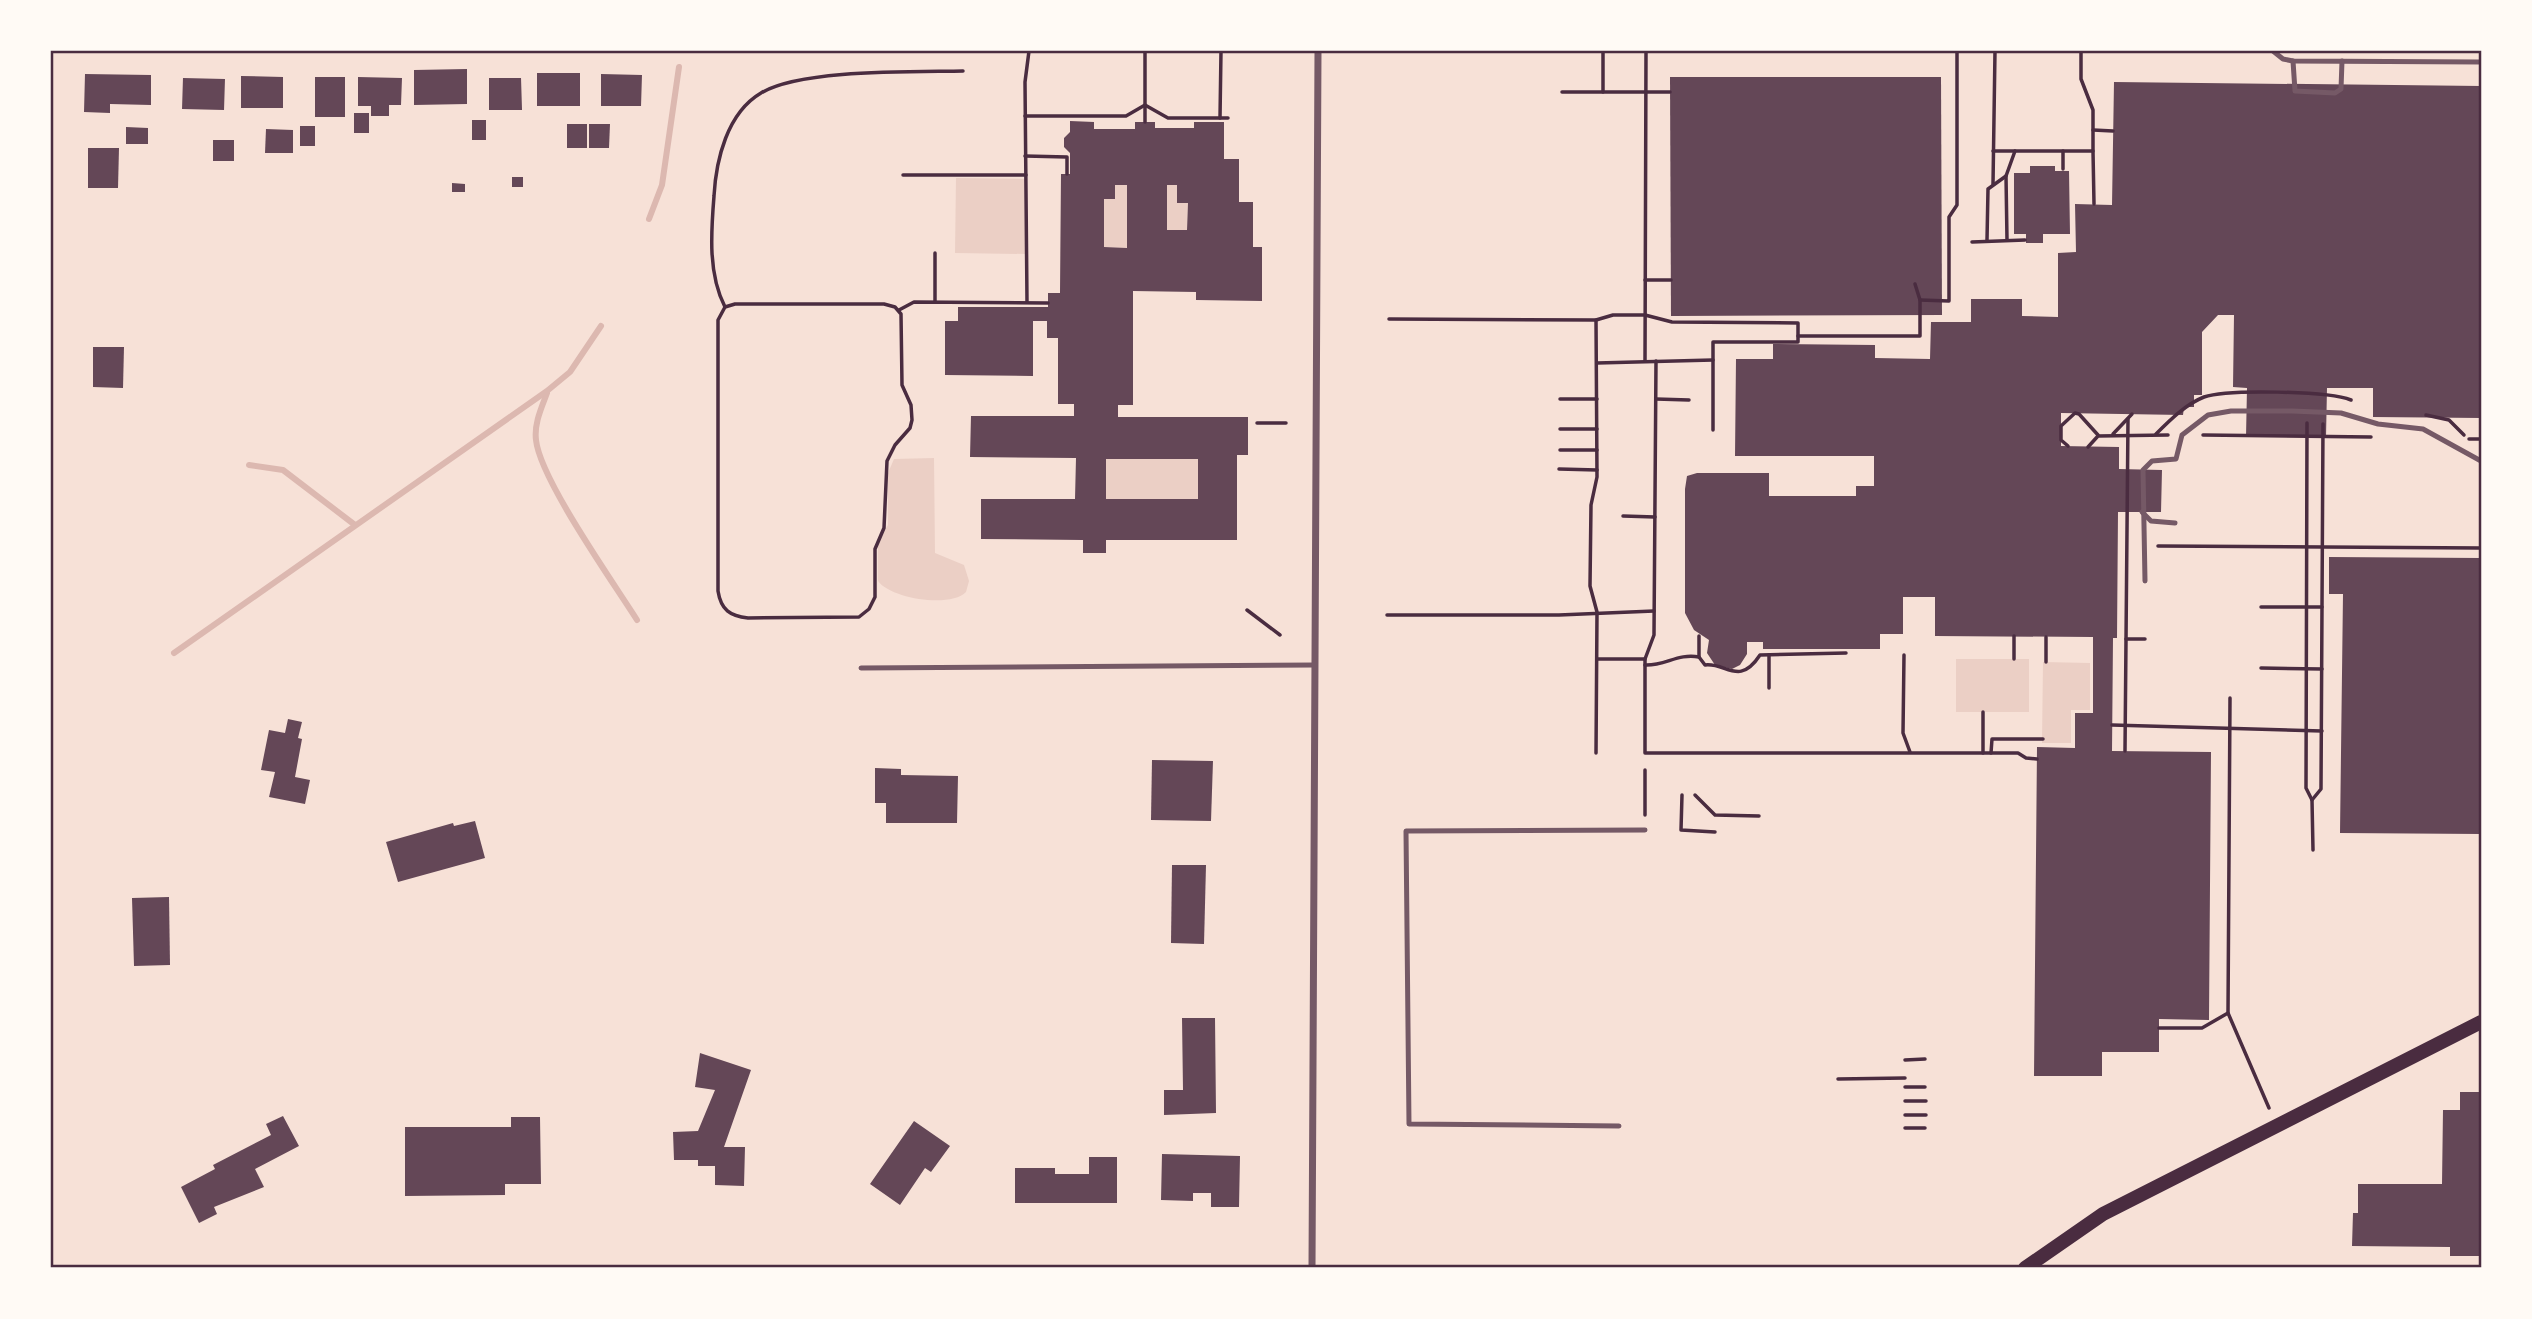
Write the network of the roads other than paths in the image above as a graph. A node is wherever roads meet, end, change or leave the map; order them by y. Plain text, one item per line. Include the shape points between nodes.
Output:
1 (1318, 51) edge
2 (2273, 51) edge
3 (2293, 61) junction
4 (2342, 61) junction
5 (2481, 62) edge
6 (2481, 461) edge
7 (2142, 512) junction
8 (2175, 523) dead end
9 (2145, 581) dead end
10 (1315, 665) junction
11 (861, 668) dead end
12 (1645, 830) dead end
13 (2481, 1023) edge
14 (1619, 1126) dead end
15 (1312, 1268) edge
16 (2025, 1268) edge

1 - 10 street
2 - 3 lane
3 - 4 lane
3 - 4 lane via 2295,91 2335,93 2341,89
4 - 5 lane
6 - 7 lane via 2423,429 2349,415 2220,412 2198,420 2182,435 2176,459 2152,461 2143,470
7 - 8 lane via 2151,521
7 - 9 lane
10 - 11 lane
10 - 15 street
12 - 14 lane via 1406,831 1409,1124
13 - 16 main road via 2103,1214

